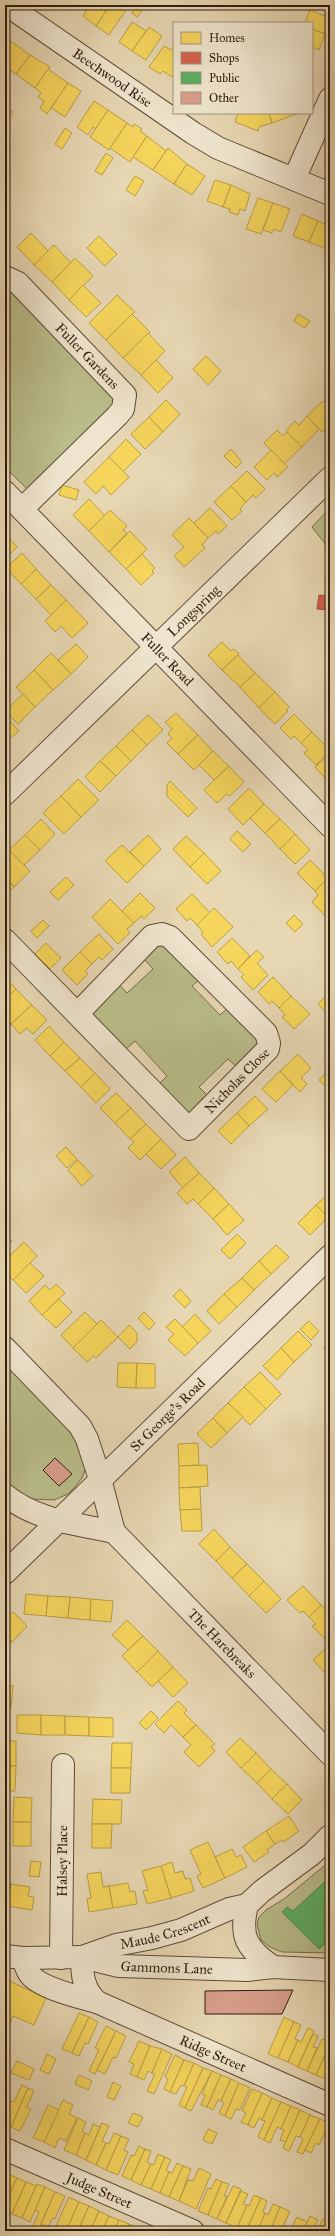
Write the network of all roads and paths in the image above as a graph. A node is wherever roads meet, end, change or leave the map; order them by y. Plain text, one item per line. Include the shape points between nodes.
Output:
1 (7, 8) edge
2 (330, 99) edge
3 (294, 179) junction
4 (330, 194) edge
5 (5, 277) edge
6 (330, 478) edge
7 (5, 492) edge
8 (22, 509) junction
9 (155, 647) junction
10 (5, 794) edge
11 (330, 826) edge
12 (5, 940) edge
13 (77, 1014) junction
14 (327, 1266) edge
15 (5, 1348) edge
16 (100, 1479) junction
17 (5, 1495) edge
18 (58, 1520) junction
19 (114, 1532) junction
20 (5, 1573) edge
21 (330, 1754) edge
22 (63, 1765) dead end
23 (330, 1836) edge
24 (247, 1905) junction
25 (14, 1957) edge
26 (71, 1957) junction
27 (273, 1966) junction
28 (330, 1970) edge
29 (97, 2002) junction
30 (330, 2105) edge
31 (5, 2149) edge
32 (193, 2231) edge

1 - 3 street, Beechwood Rise via 218,148
2 - 3 street
3 - 4 street, Beechwood Rise
5 - 8 street, Fuller Gardens via 18,283 125,395 123,409 117,416
6 - 9 street, Longspring
7 - 8 street, Fuller Road
8 - 9 street, Fuller Road
9 - 10 street, Longspring
9 - 11 street, Fuller Road
12 - 13 street, Nicholas Close
13 - 13 street, Nicholas Close via 189,1129 268,1049 266,1033 170,937 162,934 152,936
14 - 16 street, St George's Road
15 - 16 street, The Harebreaks via 80,1426
16 - 18 street, St George's Road
16 - 19 street, The Harebreaks
17 - 18 street via 33,1513
18 - 19 street
18 - 20 street, St George's Road
19 - 21 street, The Harebreaks
22 - 26 street, Halsey Place
23 - 24 street, Maude Crescent via 312,1854
24 - 26 street, Maude Crescent via 229,1909 182,1930
24 - 27 street via 243,1923 246,1941 256,1955
25 - 26 street, Gammons Lane
25 - 29 street, Ridge Street via 29,1974 59,1992
26 - 27 street, Gammons Lane via 119,1966 247,1970
26 - 29 street, Ridge Street via 86,1988
27 - 28 street, Gammons Lane
29 - 30 street, Ridge Street
31 - 32 street, Judge Street

